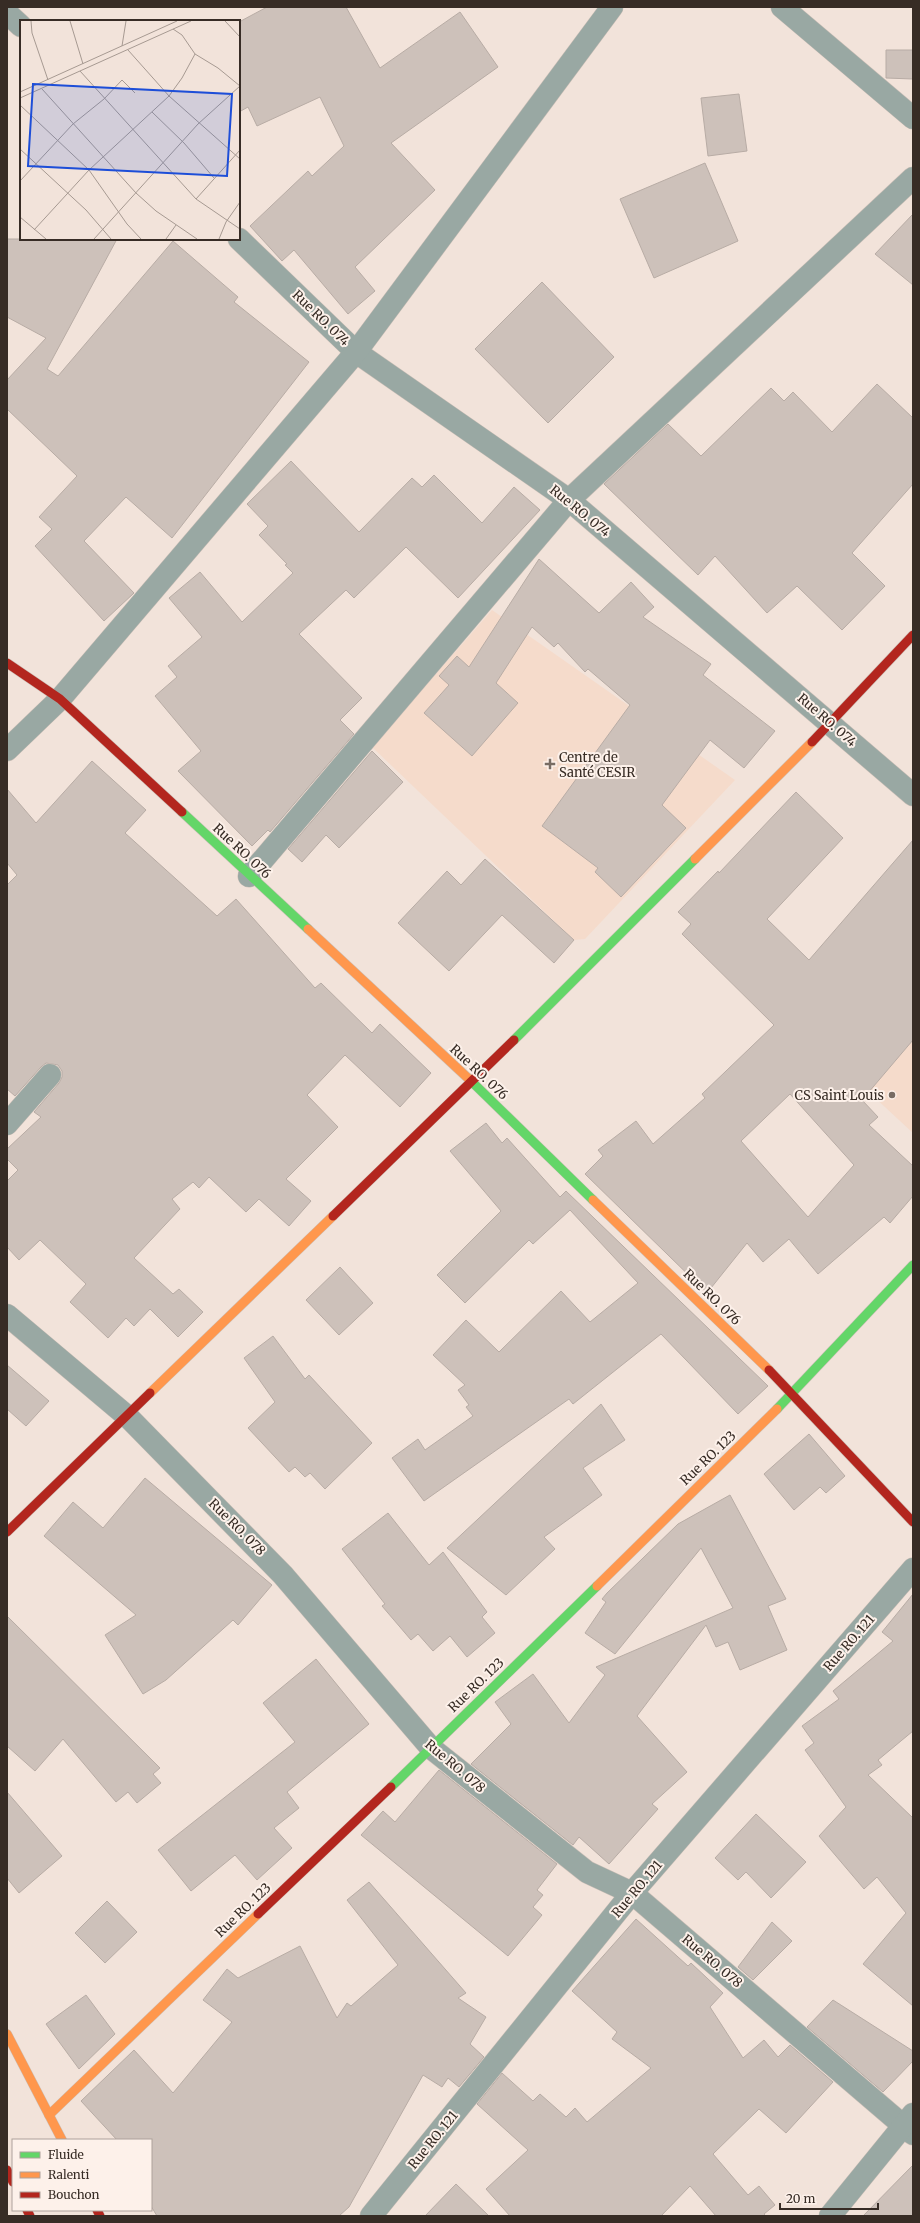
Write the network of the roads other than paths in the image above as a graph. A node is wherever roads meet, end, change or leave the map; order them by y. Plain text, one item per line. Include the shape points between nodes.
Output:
1 (612, 7) edge
2 (782, 7) edge
3 (7, 13) edge
4 (20, 25) edge
5 (913, 118) edge
6 (913, 178) edge
7 (240, 240) edge
8 (356, 352) junction
9 (569, 500) junction
10 (913, 634) edge
11 (7, 663) edge
12 (60, 699) junction
13 (831, 723) junction
14 (7, 750) edge
15 (913, 795) edge
16 (249, 876) junction
17 (50, 1075) dead end
18 (472, 1082) junction
19 (7, 1124) edge
20 (913, 1264) edge
21 (7, 1315) edge
22 (793, 1393) junction
23 (128, 1417) junction
24 (913, 1522) edge
25 (7, 1532) edge
26 (913, 1569) edge
27 (430, 1748) junction
28 (632, 1893) junction
29 (7, 2034) edge
30 (49, 2115) junction
31 (910, 2124) edge
32 (61, 2139) edge
33 (7, 2170) edge
34 (12, 2180) edge
35 (370, 2216) edge
36 (830, 2216) edge

1 - 8 street
2 - 5 street
3 - 4 street
6 - 9 street
7 - 8 street, Rue RO. 074
8 - 9 street, Rue RO. 074
8 - 12 street
9 - 13 street, Rue RO. 074
9 - 16 street
10 - 13 street
11 - 12 street, Rue RO. 076
12 - 14 street
12 - 16 street, Rue RO. 076
13 - 15 street, Rue RO. 074
13 - 18 street
16 - 18 street, Rue RO. 076
17 - 19 street
18 - 22 street, Rue RO. 076
18 - 23 street
20 - 22 street, Rue RO. 123
21 - 23 street, Rue RO. 078
22 - 24 street, Rue RO. 076
22 - 27 street, Rue RO. 123
23 - 25 street
23 - 27 street, Rue RO. 078 via 283,1575
26 - 28 street, Rue RO. 121
27 - 28 street, Rue RO. 078 via 587,1872
27 - 30 street, Rue RO. 123
28 - 31 street, Rue RO. 078
28 - 35 street, Rue RO. 121
29 - 30 street
30 - 32 street
31 - 36 street
33 - 34 street

